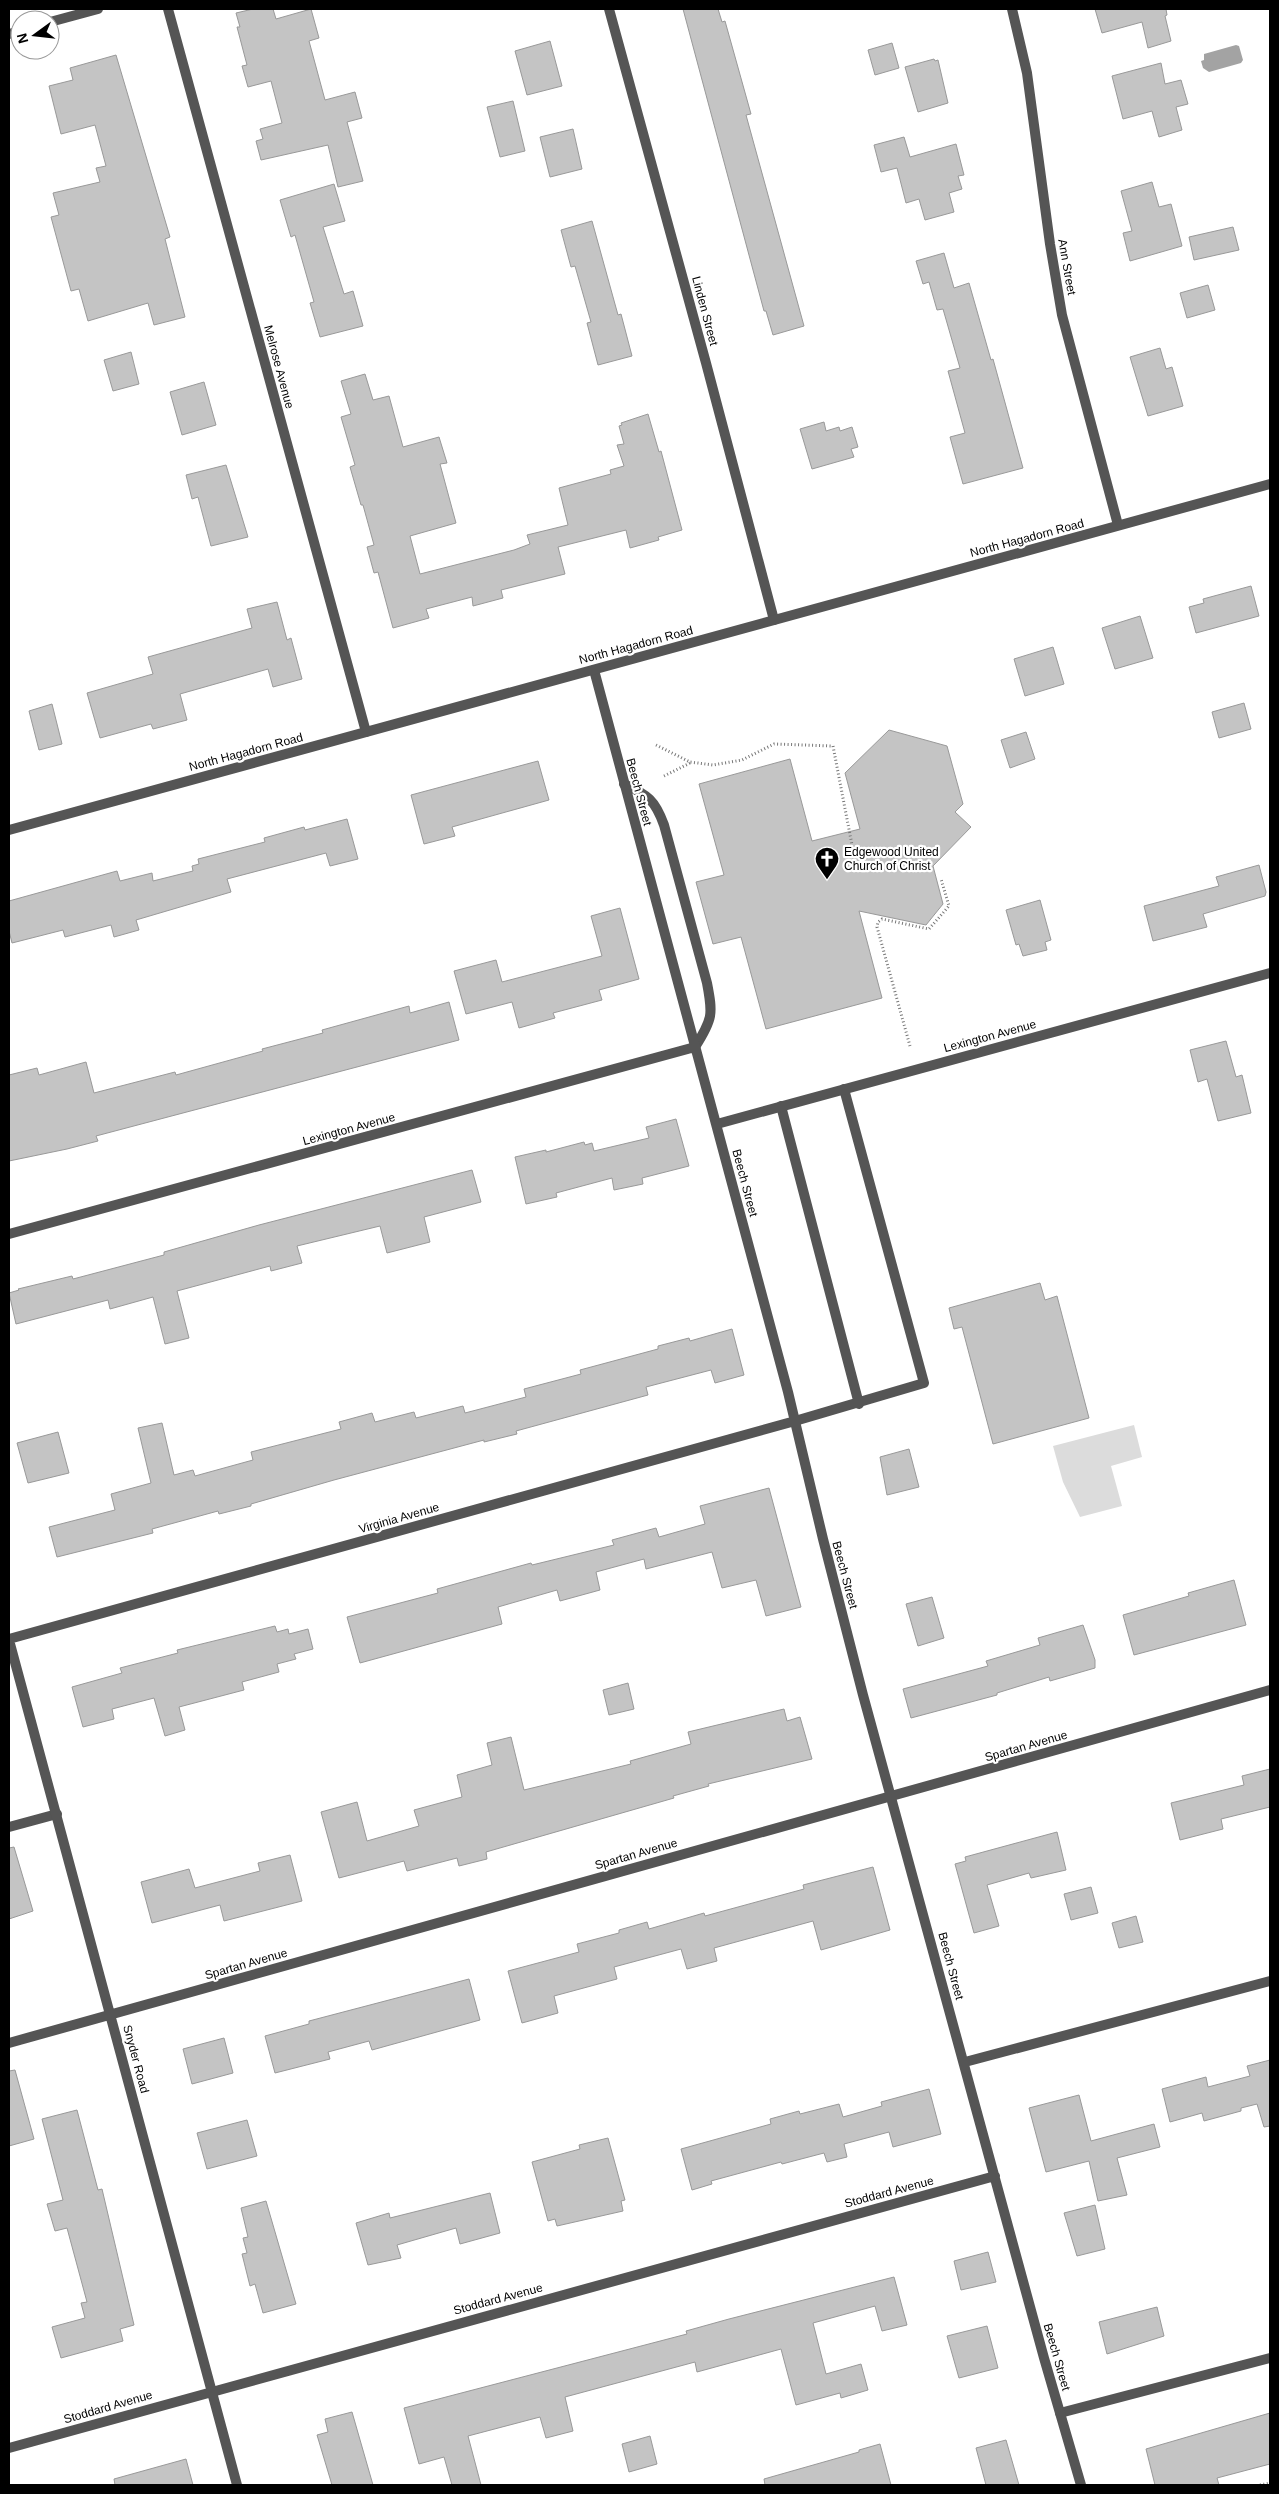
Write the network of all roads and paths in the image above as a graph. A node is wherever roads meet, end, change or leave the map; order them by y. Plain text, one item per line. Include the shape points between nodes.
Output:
1 (98, 9) edge
2 (168, 9) edge
3 (608, 9) edge
4 (1012, 9) edge
5 (60, 19) edge
6 (1270, 484) edge
7 (1118, 526) junction
8 (774, 620) junction
9 (594, 670) junction
10 (366, 732) junction
11 (656, 745) dead end
12 (690, 762) junction
13 (664, 776) dead end
14 (624, 784) junction
15 (9, 830) edge
16 (847, 853) dead end
17 (941, 879) dead end
18 (1270, 973) edge
19 (910, 1046) dead end
20 (696, 1047) junction
21 (844, 1089) junction
22 (781, 1106) junction
23 (716, 1124) junction
24 (9, 1234) edge
25 (859, 1404) junction
26 (796, 1422) junction
27 (9, 1640) edge
28 (1270, 1690) edge
29 (892, 1797) junction
30 (57, 1814) junction
31 (9, 1827) edge
32 (1270, 1981) edge
33 (112, 2015) junction
34 (9, 2043) edge
35 (964, 2062) junction
36 (995, 2176) junction
37 (1270, 2358) edge
38 (212, 2391) junction
39 (1060, 2413) junction
40 (9, 2448) edge
41 (1270, 2483) edge
42 (237, 2485) edge
43 (1081, 2485) edge
44 (1260, 2485) edge

1 - 5 street
2 - 10 street, Melrose Avenue
3 - 8 street, Linden Street
4 - 7 street, Ann Street via 1027,73 1062,315
6 - 7 street, North Hagadorn Road
7 - 8 street, North Hagadorn Road
8 - 9 street, North Hagadorn Road
9 - 10 street, North Hagadorn Road
9 - 14 street, Beech Street
10 - 15 street, North Hagadorn Road
11 - 12 path
12 - 13 path
12 - 16 path via 713,766 742,760 774,744 833,746 852,845
14 - 20 street, Beech Street
14 - 20 street via 645,794 657,807 664,825 712,1009 708,1027
17 - 19 path via 949,906 929,929 882,919 877,927
18 - 21 street, Lexington Avenue
20 - 23 street, Beech Street
20 - 24 street, Lexington Avenue
21 - 22 street, Lexington Avenue
21 - 25 street, Virginia Avenue via 924,1383
22 - 23 street, Lexington Avenue
22 - 25 street
23 - 26 street, Beech Street
25 - 26 street, Virginia Avenue
26 - 27 street, Virginia Avenue
26 - 29 street, Beech Street via 823,1539
27 - 30 street, Snyder Road
28 - 29 street, Spartan Avenue
29 - 33 street, Spartan Avenue
29 - 35 street, Beech Street
30 - 31 street
30 - 33 street, Snyder Road
32 - 35 street
33 - 34 street, Spartan Avenue
33 - 38 street, Snyder Road
35 - 36 street, Beech Street
36 - 38 street, Stoddard Avenue
36 - 39 street, Beech Street
37 - 39 street
38 - 40 street, Stoddard Avenue
38 - 42 street, Snyder Road
39 - 43 street, Beech Street
41 - 44 path

